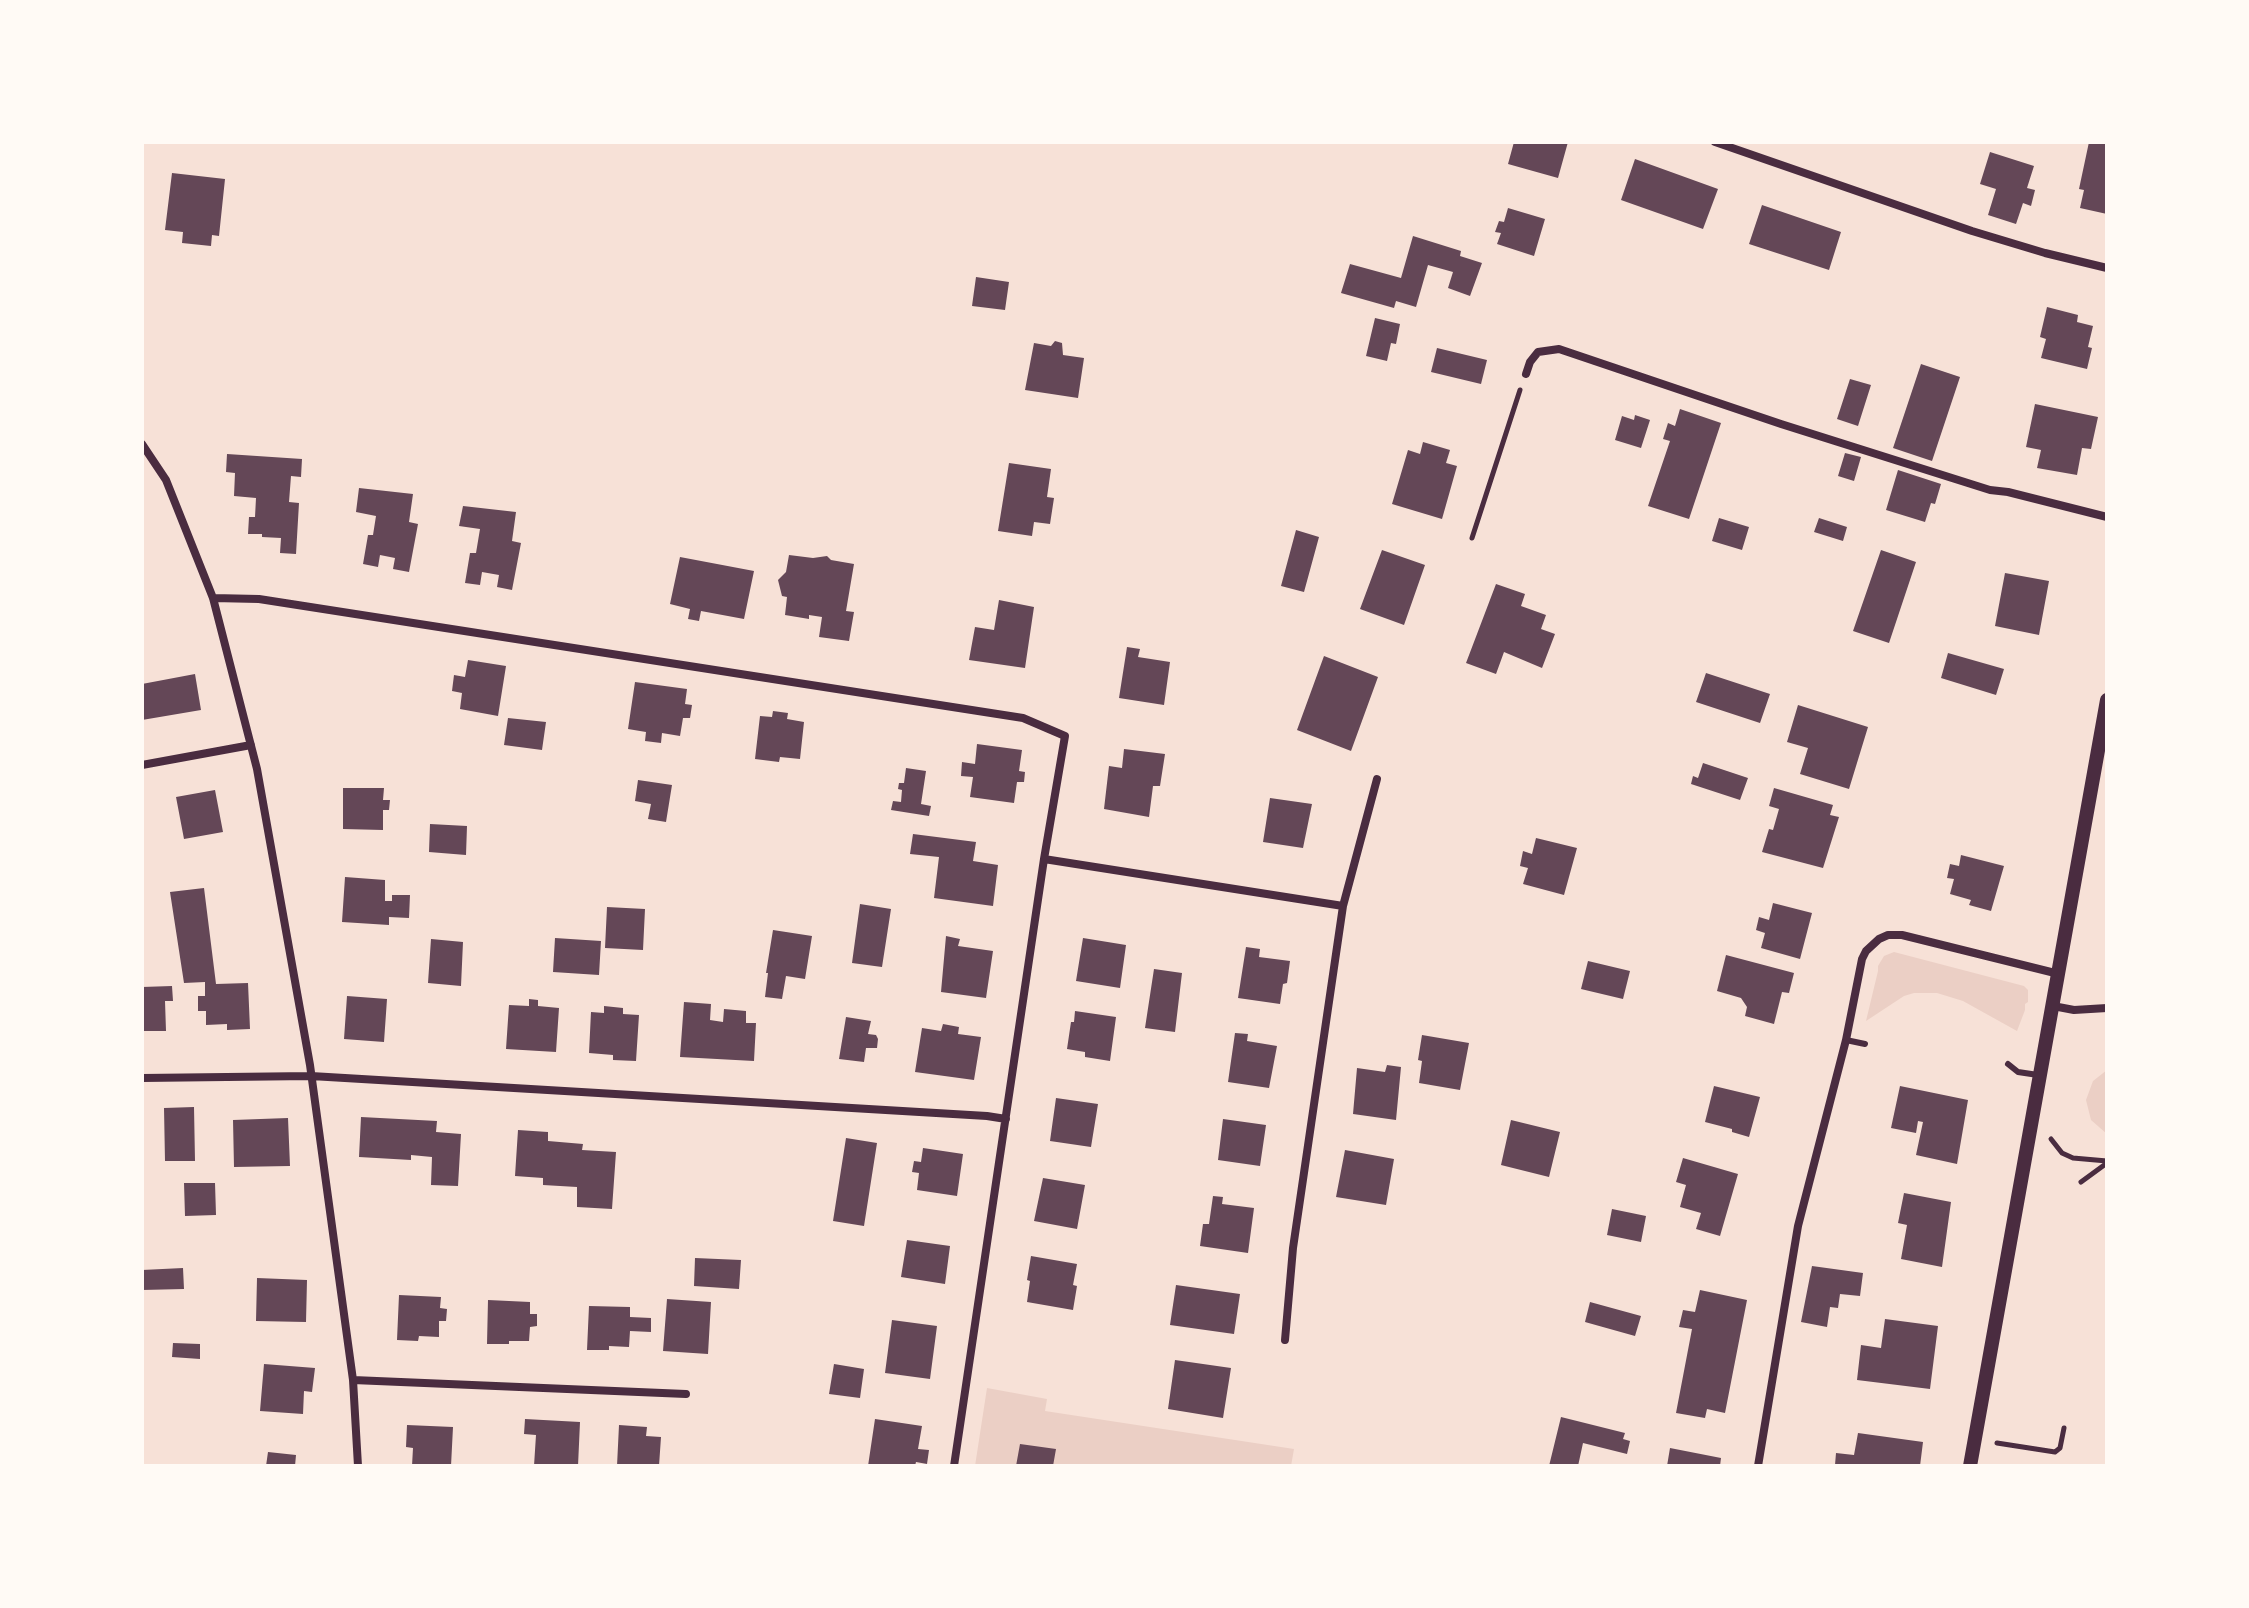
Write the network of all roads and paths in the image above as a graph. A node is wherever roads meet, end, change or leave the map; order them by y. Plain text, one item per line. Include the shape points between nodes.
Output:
1 (1715, 142) edge
2 (2107, 268) edge
3 (1526, 374) joint
4 (142, 444) edge
5 (2107, 517) edge
6 (1472, 538) dead end
7 (213, 598) junction
8 (2107, 700) edge
9 (251, 745) junction
10 (142, 765) edge
11 (1377, 779) dead end
12 (1044, 859) junction
13 (1343, 906) junction
14 (2059, 974) junction
15 (2053, 1006) junction
16 (2107, 1008) edge
17 (1846, 1040) junction
18 (1865, 1044) dead end
19 (2008, 1064) dead end
20 (2039, 1075) junction
21 (311, 1076) junction
22 (142, 1078) edge
23 (1006, 1119) junction
24 (2050, 1139) dead end
25 (2107, 1162) edge
26 (2081, 1182) dead end
27 (1285, 1340) dead end
28 (353, 1380) junction
29 (686, 1394) dead end
30 (2064, 1428) dead end
31 (1996, 1443) dead end
32 (358, 1466) edge
33 (954, 1466) edge
34 (1758, 1466) edge
35 (1970, 1466) edge

1 - 2 street via 1972,231
3 - 5 street via 1538,352 1559,349 1990,490
3 - 6 path
4 - 7 street via 166,480
7 - 9 street
7 - 12 street via 259,599 1023,718 1065,736
8 - 14 street
9 - 10 street
9 - 21 street
11 - 13 street
12 - 13 street
12 - 23 street
13 - 27 street via 1293,1248
14 - 15 street
14 - 17 street via 1888,935 1871,944 1862,959
15 - 16 street
15 - 20 street
17 - 18 lane
17 - 34 street via 1798,1226
19 - 20 lane via 2018,1072
20 - 35 street
21 - 22 street
21 - 23 street
21 - 28 street
23 - 33 street
24 - 25 path via 2073,1158
25 - 26 path
28 - 29 street
28 - 32 street
30 - 31 path via 2055,1452

